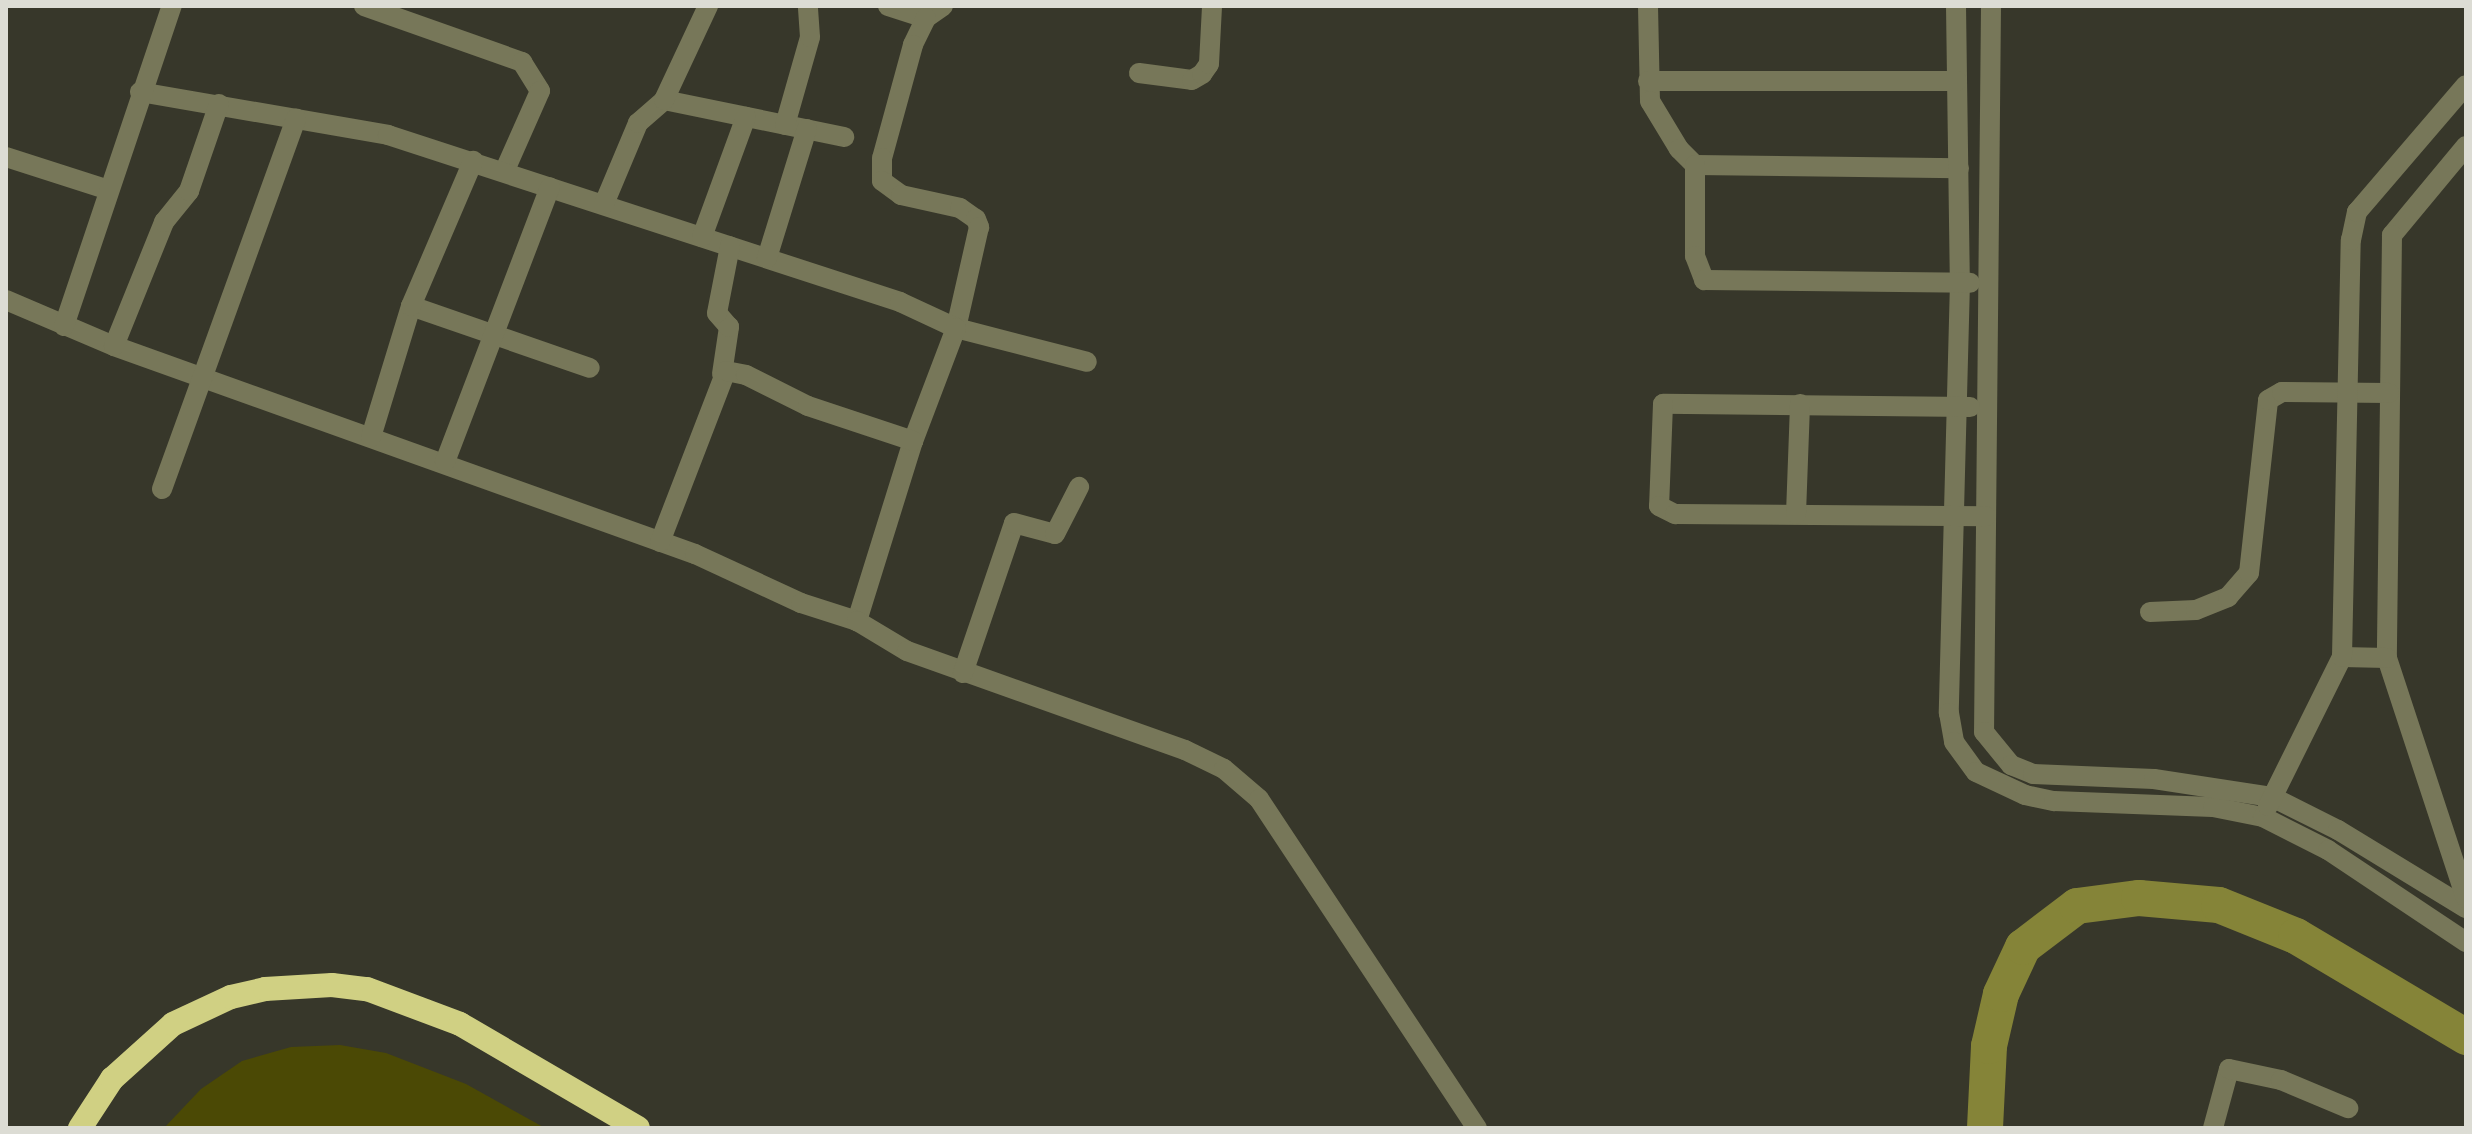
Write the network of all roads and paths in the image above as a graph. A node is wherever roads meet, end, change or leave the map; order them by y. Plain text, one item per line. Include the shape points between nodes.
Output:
1 (172, 6) edge
2 (364, 6) edge
3 (708, 6) edge
4 (808, 6) edge
5 (888, 6) edge
6 (943, 6) edge
7 (1212, 6) edge
8 (1648, 6) edge
9 (1956, 6) edge
10 (1991, 6) edge
11 (926, 18) junction
12 (1139, 73) dead end
13 (1648, 81) junction
14 (1957, 81) junction
15 (2466, 85) edge
16 (140, 92) junction
17 (664, 100) junction
18 (219, 104) junction
19 (746, 117) junction
20 (296, 118) junction
21 (785, 125) junction
22 (807, 129) junction
23 (1958, 133) junction
24 (1991, 135) junction
25 (844, 137) dead end
26 (2466, 146) edge
27 (6, 157) edge
28 (473, 161) junction
29 (1695, 165) junction
30 (1959, 168) junction
31 (505, 170) junction
32 (550, 187) junction
33 (109, 190) junction
34 (604, 204) junction
35 (702, 237) junction
36 (730, 246) junction
37 (767, 258) junction
38 (1960, 282) junction
39 (1986, 285) junction
40 (6, 300) edge
41 (411, 306) junction
42 (64, 326) junction
43 (956, 328) junction
44 (498, 334) junction
45 (114, 346) junction
46 (1087, 362) dead end
47 (590, 368) dead end
48 (722, 374) junction
49 (206, 378) junction
50 (2389, 393) junction
51 (2346, 394) junction
52 (1800, 404) junction
53 (1956, 406) junction
54 (1986, 407) junction
55 (371, 437) junction
56 (913, 441) junction
57 (445, 462) junction
58 (1079, 487) dead end
59 (162, 489) dead end
60 (1796, 514) junction
61 (1952, 514) junction
62 (1986, 516) junction
63 (660, 542) junction
64 (2150, 612) dead end
65 (857, 621) junction
66 (2342, 657) junction
67 (2387, 658) junction
68 (963, 673) junction
69 (1984, 732) junction
70 (1954, 742) junction
71 (2272, 797) junction
72 (2263, 817) junction
73 (2466, 898) edge
74 (2466, 908) edge
75 (2466, 942) edge
76 (2348, 1108) dead end
77 (80, 1128) edge
78 (638, 1128) edge
79 (1477, 1128) edge
80 (2213, 1128) edge

1 - 16 street
2 - 31 street via 522,62 540,91
3 - 17 street
4 - 21 street via 810,37
5 - 11 street
6 - 11 street
7 - 12 street via 1210,56 1202,74 1192,80
8 - 13 street
9 - 14 street
10 - 24 street
11 - 43 street via 896,99 882,181 901,195 960,208 976,219 979,227
13 - 14 street
13 - 29 street via 1662,123
14 - 23 street
15 - 51 street via 2357,212 2351,240
16 - 18 street
16 - 33 street
17 - 19 street
17 - 34 street via 638,123
18 - 20 street
18 - 45 street via 189,191 164,222
19 - 21 street
19 - 35 street
20 - 28 street via 388,135
20 - 49 street
21 - 22 street
22 - 25 street
22 - 37 street
23 - 24 street
23 - 30 street
24 - 39 street
26 - 50 street via 2392,235
27 - 33 street
28 - 31 street
28 - 41 street
29 - 30 street
29 - 38 street via 1695,256 1704,280
30 - 38 street
31 - 32 street
32 - 34 street
32 - 44 street
33 - 42 street
34 - 35 street
35 - 36 street
36 - 37 street
36 - 48 street via 717,313 729,327
37 - 43 street via 900,302
38 - 39 street
38 - 53 street
39 - 54 street
40 - 42 street
41 - 44 street
41 - 55 street
42 - 45 street
43 - 46 street
43 - 56 street
44 - 47 street
44 - 57 street
45 - 49 street
48 - 56 street via 738,372 808,406
48 - 63 street
49 - 55 street
49 - 59 street
50 - 51 street
50 - 67 street
51 - 64 street via 2282,392 2268,400 2249,573 2228,597 2196,610
51 - 66 street
52 - 53 street
52 - 60 street
52 - 60 street via 1683,401 1663,404 1659,411 1659,506 1665,513
53 - 54 street
53 - 61 street
54 - 62 street
55 - 57 street
56 - 65 street
57 - 63 street
58 - 68 street via 1055,534 1014,523
60 - 61 street
61 - 62 street
61 - 70 street via 1949,713
62 - 69 street
63 - 65 street
65 - 68 street via 907,651
66 - 67 street
66 - 71 street
67 - 73 street
68 - 79 street via 1185,750 1237,777 1259,799
69 - 70 street
69 - 71 street via 2011,765 2033,774 2154,779
70 - 72 street via 1976,772 2025,795 2054,801 2213,807
71 - 72 street
71 - 74 street via 2338,830
72 - 75 street via 2328,850
76 - 80 street via 2271,1077 2229,1069
77 - 78 highway via 112,1079 173,1024 231,997 320,985 367,989 432,1011

